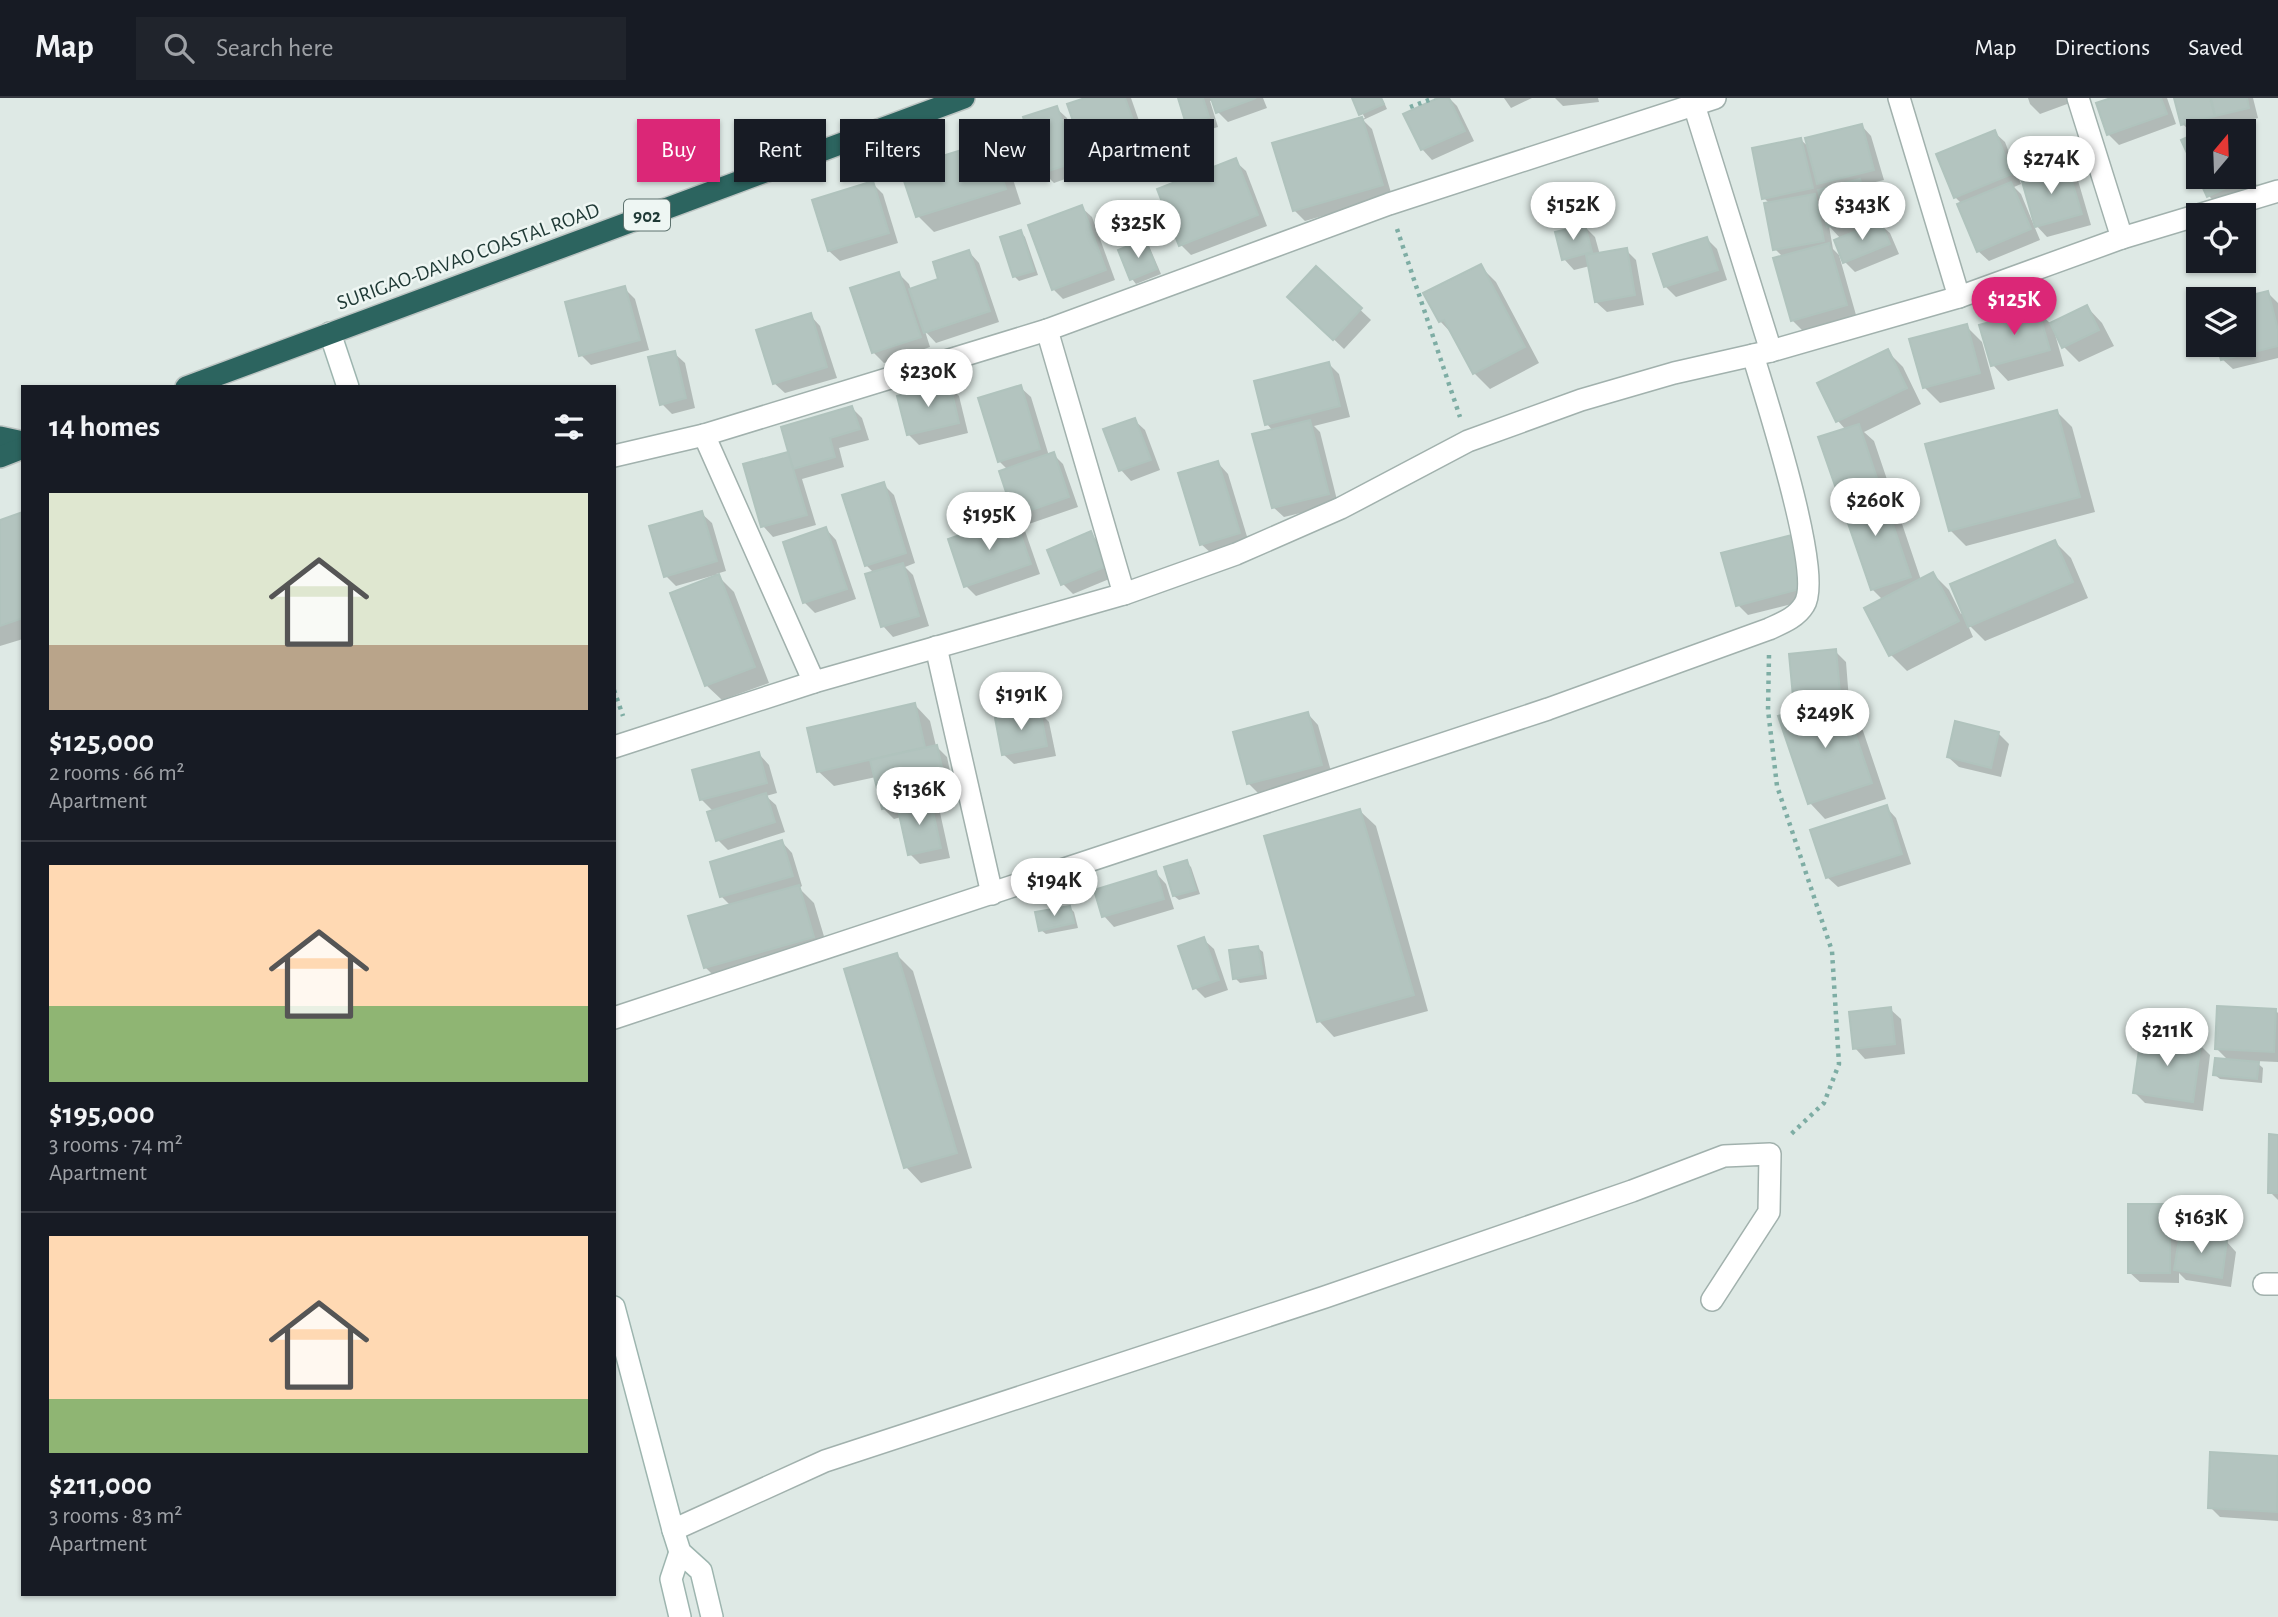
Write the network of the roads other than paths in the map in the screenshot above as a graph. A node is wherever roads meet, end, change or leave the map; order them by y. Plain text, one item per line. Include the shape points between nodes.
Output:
1 (964, 98) edge
2 (1715, 98) edge
3 (1899, 98) edge
4 (2078, 98) edge
5 (1694, 105) junction
6 (2278, 191) edge
7 (2122, 239) junction
8 (1959, 297) junction
9 (1047, 330) junction
10 (330, 333) junction
11 (1762, 353) junction
12 (191, 385) edge
13 (347, 385) edge
14 (704, 435) junction
15 (0, 437) edge
16 (21, 442) edge
17 (21, 449) edge
18 (616, 456) edge
19 (0, 457) edge
20 (1124, 594) junction
21 (936, 647) junction
22 (814, 682) junction
23 (616, 746) edge
24 (992, 894) junction
25 (616, 1017) edge
26 (1712, 1300) dead end
27 (616, 1315) edge
28 (673, 1530) junction
29 (680, 1552) junction
30 (680, 1617) edge
31 (712, 1617) edge

1 - 10 highway, SURIGAO-DAVAO COASTAL ROAD / 902
2 - 5 street
3 - 8 street
4 - 7 street
5 - 9 street via 1389,204
5 - 11 street
6 - 7 street
7 - 8 street
8 - 11 street
9 - 14 street
9 - 20 street
10 - 12 highway, SURIGAO-DAVAO COASTAL ROAD / 902
10 - 13 street
11 - 20 street via 1581,400 1468,441 1318,519
11 - 24 street via 1809,566 1805,604 1792,618 1548,709
14 - 18 street
14 - 22 street
15 - 16 highway
17 - 19 highway
20 - 21 street
21 - 22 street
21 - 24 street
22 - 23 street
24 - 25 street
26 - 28 street via 1769,1212 1770,1154 1724,1156 1325,1297 825,1461
27 - 28 street
28 - 29 street
29 - 30 street via 671,1578
29 - 31 street via 701,1571

